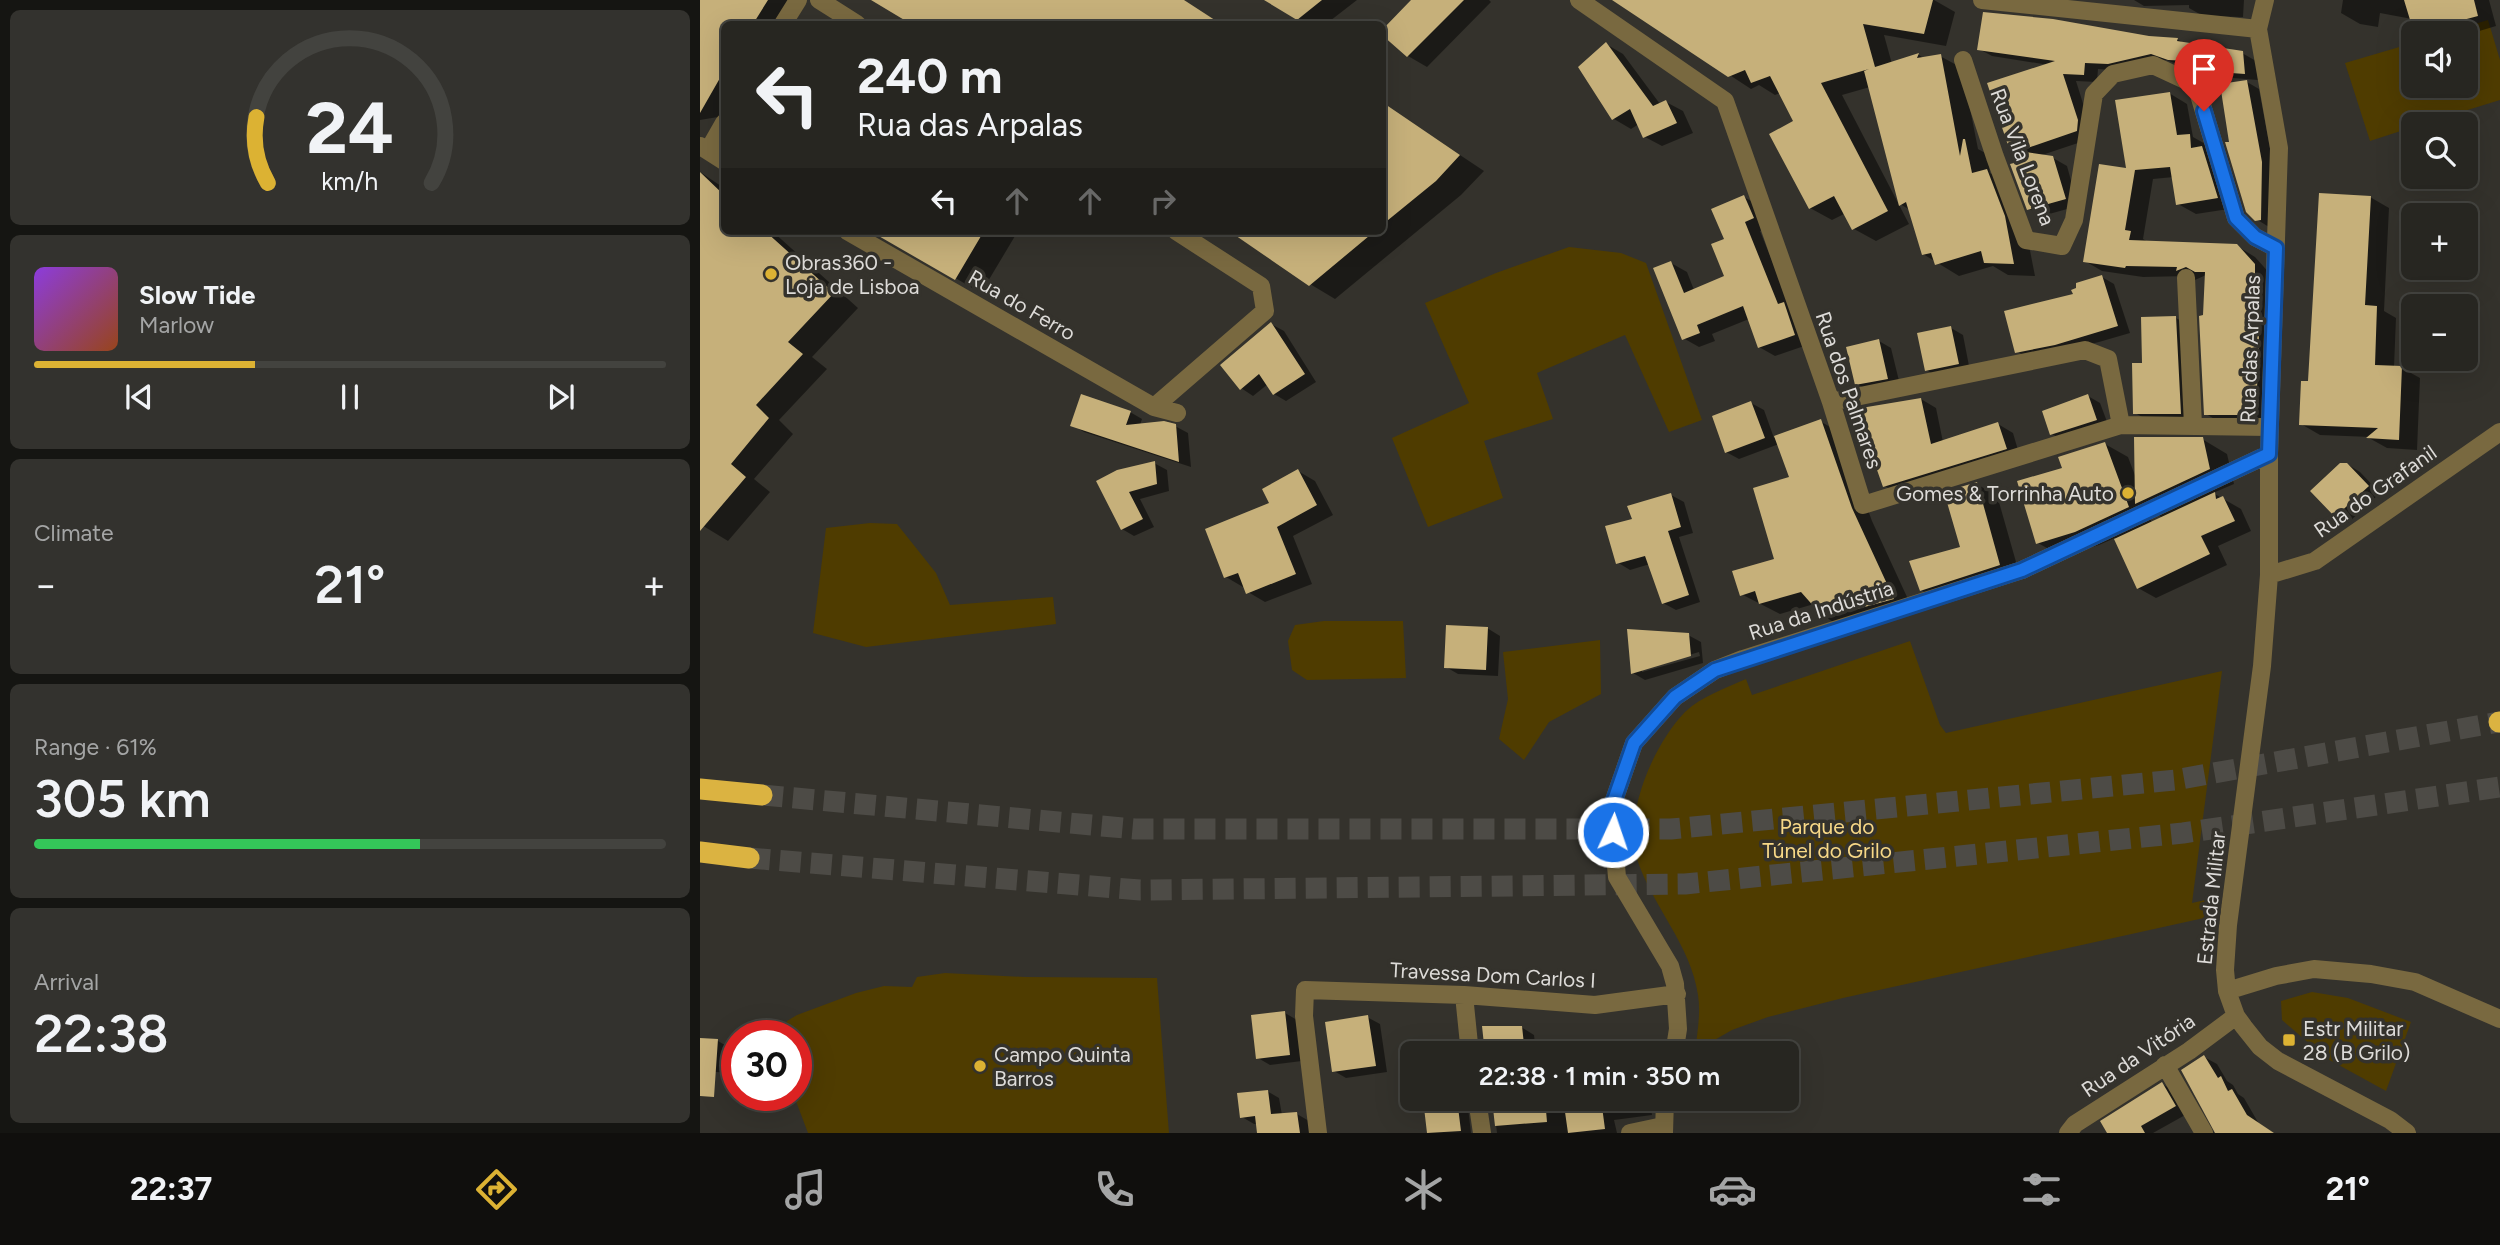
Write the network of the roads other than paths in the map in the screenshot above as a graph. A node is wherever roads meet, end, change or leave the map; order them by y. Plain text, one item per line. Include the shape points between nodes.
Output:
1 (798, 0) edge
2 (819, 0) edge
3 (1579, 0) edge
4 (1992, 0) edge
5 (2265, 0) edge
6 (2117, 7) edge
7 (785, 21) edge
8 (852, 21) edge
9 (2258, 29) junction
10 (1963, 60) dead end
11 (721, 127) edge
12 (704, 148) edge
13 (721, 158) edge
14 (854, 235) edge
15 (1182, 235) edge
16 (2276, 248) junction
17 (2186, 278) dead end
18 (1831, 402) junction
19 (1154, 407) junction
20 (1177, 413) dead end
21 (2121, 425) junction
22 (2193, 425) junction
23 (2270, 427) junction
24 (2500, 432) edge
25 (2269, 454) junction
26 (2269, 575) junction
27 (700, 789) edge
28 (762, 795) tunnel mouth
29 (700, 852) edge
30 (749, 858) tunnel mouth
31 (2227, 991) junction
32 (1677, 994) junction
33 (1464, 995) junction
34 (2236, 1016) junction
35 (2500, 1019) edge
36 (1469, 1041) edge
37 (1676, 1041) edge
38 (2165, 1065) junction
39 (1479, 1111) edge
40 (1665, 1111) edge
41 (1664, 1129) edge
42 (1318, 1133) edge
43 (1482, 1133) edge
44 (1630, 1133) edge
45 (2068, 1133) edge
46 (2204, 1133) edge
47 (2407, 1133) edge

1 - 7 street
2 - 8 street
3 - 18 street, Rua dos Palmares via 1725,101
4 - 6 street
5 - 9 street, Rua das Arpalas
6 - 9 street
9 - 16 street, Rua das Arpalas via 2279,148
10 - 16 street, Rua Vila Lorena via 2026,240 2062,246 2074,220 2094,94 2113,74 2153,65 2196,85 2236,218 2255,237
11 - 12 street
12 - 13 street
14 - 19 street, Rua do Ferro
15 - 19 street via 1261,286 1265,311
16 - 23 street, Rua das Arpalas
17 - 22 street
18 - 21 street via 2085,350 2108,359
18 - 21 street, Rua dos Palmares via 1863,505
19 - 20 street, Rua do Ferro
21 - 22 street, Rua dos Palmares
22 - 23 street, Rua dos Palmares
23 - 25 street, Rua das Arpalas
24 - 26 street, Rua do Grafanil via 2315,561
25 - 26 street, Rua das Arpalas
25 - 32 street, Rua da Indústria via 2022,570 1742,659 1715,670 1675,697 1634,743 1611,809 1617,877 1670,966
26 - 31 street, Estrada Militar via 2262,666 2228,925
27 - 28 highway
29 - 30 highway
31 - 34 street, Estrada Militar
31 - 35 street via 2314,969 2371,974 2415,982
32 - 33 street, Travessa Dom Carlos I via 1595,1005
32 - 37 street, Rua da Indústria
33 - 36 street
33 - 42 street, Travessa Dom Carlos I via 1305,990
34 - 38 street, Rua da Vitória
34 - 47 street, Estrada Militar via 2278,1061
38 - 45 street, Rua da Vitória via 2074,1124
38 - 46 street
39 - 43 street
40 - 41 street
41 - 44 street

